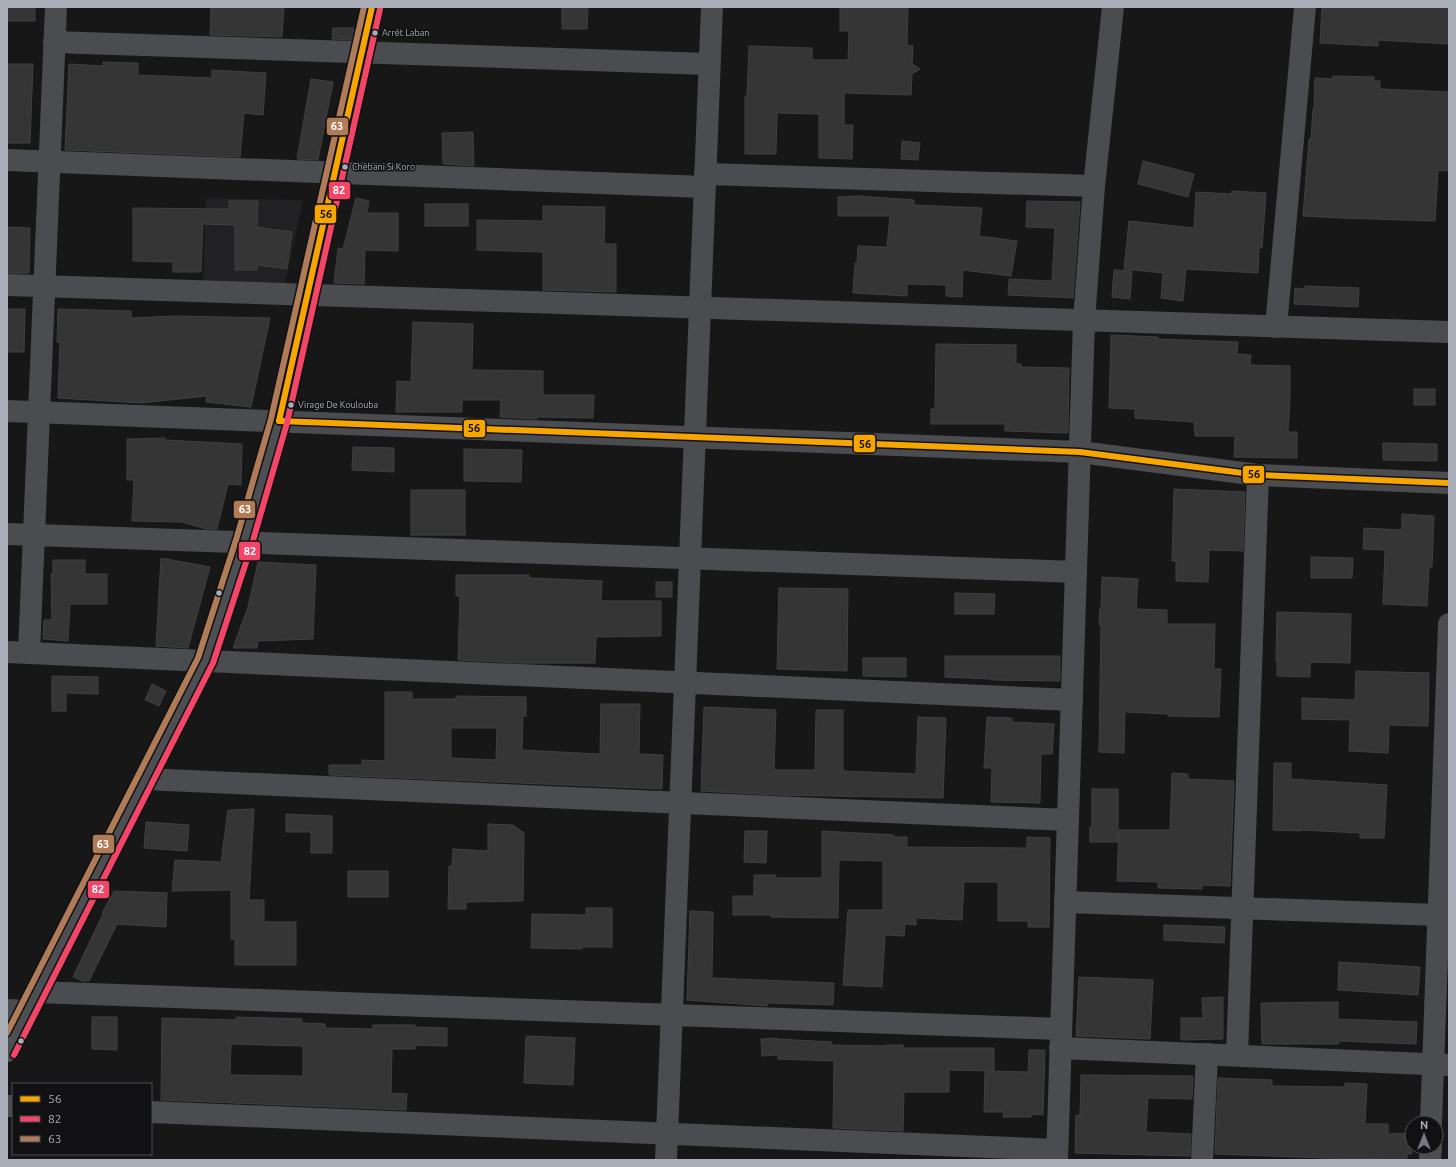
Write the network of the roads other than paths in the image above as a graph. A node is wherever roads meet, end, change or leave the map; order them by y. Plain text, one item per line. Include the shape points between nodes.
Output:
1 (56, 7) edge
2 (372, 7) edge
3 (712, 7) edge
4 (1113, 7) edge
5 (1305, 7) edge
6 (54, 42) junction
7 (362, 52) junction
8 (709, 64) junction
9 (7, 160) edge
10 (49, 161) junction
11 (335, 173) junction
12 (705, 180) junction
13 (1094, 186) junction
14 (7, 285) edge
15 (44, 287) junction
16 (307, 296) junction
17 (700, 308) junction
18 (1084, 321) junction
19 (1276, 327) junction
20 (1449, 332) edge
21 (7, 411) edge
22 (39, 412) junction
23 (279, 421) junction
24 (695, 438) junction
25 (1080, 452) junction
26 (1258, 475) junction
27 (1449, 483) edge
28 (7, 534) edge
29 (34, 534) junction
30 (244, 542) junction
31 (690, 558) junction
32 (1076, 572) junction
33 (1449, 624) edge
34 (1449, 632) edge
35 (7, 652) edge
36 (30, 653) junction
37 (204, 661) junction
38 (685, 683) junction
39 (1072, 700) junction
40 (144, 779) junction
41 (680, 803) junction
42 (1068, 820) junction
43 (1065, 902) junction
44 (1243, 908) junction
45 (1439, 915) junction
46 (23, 1004) edge
47 (672, 1015) junction
48 (1061, 1039) junction
49 (7, 1052) edge
50 (1207, 1054) junction
51 (1237, 1056) junction
52 (1441, 1064) edge
53 (152, 1112) edge
54 (1432, 1115) edge
55 (667, 1134) junction
56 (1057, 1155) edge
57 (666, 1160) edge
58 (1202, 1160) edge
59 (1214, 1160) edge

1 - 6 street
2 - 7 main road
3 - 8 street
4 - 13 street
5 - 19 street
6 - 7 street
6 - 10 street
7 - 8 street
7 - 11 main road
8 - 12 street
9 - 10 street
10 - 11 street
10 - 15 street
11 - 12 street
11 - 16 main road
12 - 13 street
12 - 17 street
13 - 18 street
14 - 15 street
15 - 16 street
15 - 22 street
16 - 17 street
16 - 23 main road
17 - 18 street
17 - 24 street
18 - 19 street
18 - 25 street
19 - 20 street
21 - 22 street
22 - 23 street
22 - 29 street
23 - 24 street
23 - 30 main road
24 - 25 street
24 - 31 street
25 - 26 street
25 - 32 street
26 - 27 street
26 - 44 street
28 - 29 street
29 - 30 street
29 - 36 street
30 - 31 street
30 - 37 main road
31 - 32 street
31 - 38 street
32 - 39 street
33 - 34 street
34 - 45 street
35 - 36 street
36 - 37 street
37 - 38 street
37 - 40 main road
38 - 39 street
38 - 41 street
39 - 42 street
40 - 41 street
40 - 46 main road
41 - 42 street
41 - 47 street
42 - 43 street
43 - 44 street
43 - 48 street
44 - 45 street
44 - 51 street
45 - 52 street
46 - 47 street
46 - 49 main road
47 - 48 street
47 - 55 street
48 - 50 street
48 - 56 street
50 - 51 street
50 - 58 street
51 - 52 street
52 - 54 street
53 - 55 street
55 - 56 street
55 - 57 street
58 - 59 street

